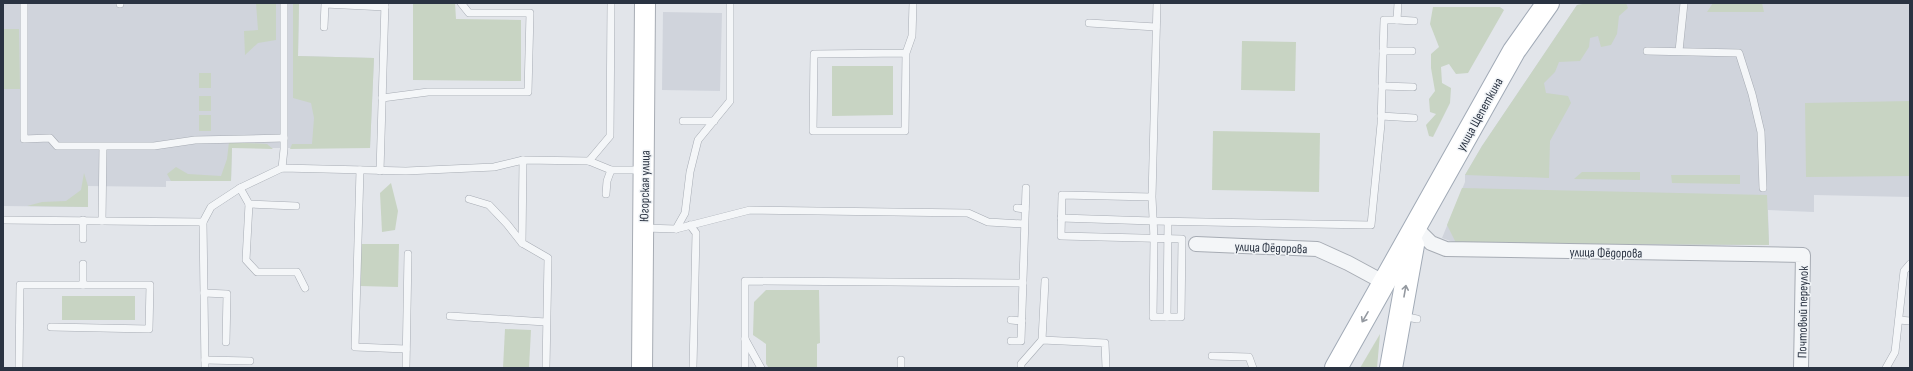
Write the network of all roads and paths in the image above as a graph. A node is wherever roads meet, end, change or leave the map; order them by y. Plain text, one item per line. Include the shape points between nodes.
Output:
1 (24, 3) edge
2 (284, 3) edge
3 (461, 3) edge
4 (611, 3) edge
5 (646, 3) edge
6 (730, 3) edge
7 (913, 3) edge
8 (1157, 3) edge
9 (1398, 3) edge
10 (1548, 3) edge
11 (1684, 3) edge
12 (385, 5) edge
13 (1397, 20) junction
14 (1414, 21) dead end
15 (1089, 23) dead end
16 (324, 26) dead end
17 (1156, 27) junction
18 (1383, 50) junction
19 (1412, 51) dead end
20 (1647, 51) dead end
21 (1679, 51) junction
22 (906, 53) junction
23 (1382, 86) junction
24 (1413, 87) dead end
25 (382, 98) junction
26 (1381, 116) junction
27 (1414, 118) dead end
28 (714, 120) junction
29 (683, 121) dead end
30 (284, 138) junction
31 (103, 147) junction
32 (523, 160) junction
33 (589, 161) junction
34 (282, 168) junction
35 (360, 170) junction
36 (380, 170) junction
37 (611, 170) junction
38 (644, 170) junction
39 (240, 188) junction
40 (1026, 188) dead end
41 (1763, 188) dead end
42 (606, 194) dead end
43 (1152, 197) junction
44 (469, 199) dead end
45 (249, 204) junction
46 (296, 206) dead end
47 (1016, 208) dead end
48 (1025, 208) junction
49 (1061, 218) junction
50 (3, 220) edge
51 (83, 220) junction
52 (102, 221) junction
53 (1153, 221) junction
54 (203, 222) junction
55 (1168, 222) junction
56 (1024, 224) junction
57 (690, 226) junction
58 (644, 228) junction
59 (1416, 228) junction
60 (676, 229) junction
61 (83, 239) dead end
62 (1154, 239) junction
63 (1168, 239) junction
64 (522, 243) junction
65 (1196, 244) dead end
66 (408, 254) dead end
67 (1803, 255) joint
68 (83, 264) dead end
69 (1910, 264) edge
70 (1045, 281) dead end
71 (1023, 283) junction
72 (1384, 283) junction
73 (82, 285) junction
74 (305, 288) dead end
75 (204, 293) junction
76 (450, 316) dead end
77 (1167, 317) junction
78 (1011, 320) dead end
79 (1899, 320) junction
80 (1022, 321) junction
81 (1910, 321) edge
82 (546, 322) junction
83 (51, 327) dead end
84 (745, 339) junction
85 (1042, 340) junction
86 (1011, 341) dead end
87 (226, 342) dead end
88 (406, 349) junction
89 (1212, 356) dead end
90 (901, 360) dead end
91 (250, 361) dead end
92 (205, 364) edge
93 (19, 368) edge
94 (406, 368) edge
95 (546, 368) edge
96 (642, 368) edge
97 (692, 368) edge
98 (745, 368) edge
99 (761, 368) edge
100 (901, 368) edge
101 (1021, 368) edge
102 (1106, 368) edge
103 (1253, 368) edge
104 (1336, 368) edge
105 (1391, 368) edge
106 (1801, 368) edge
107 (1886, 368) edge

1 - 31 lane via 24,139 50,138 57,146
2 - 30 lane
3 - 25 lane via 469,13 530,13 528,92 428,92
4 - 33 lane via 610,136
5 - 38 main road, Югорская улица
6 - 28 lane via 730,101
7 - 22 lane via 912,36
8 - 17 lane
9 - 13 lane
10 - 59 main road, улица Щепеткина via 1514,51
11 - 21 lane
12 - 16 lane via 325,4
12 - 25 lane
13 - 14 lane
13 - 18 lane via 1384,20
15 - 17 lane
17 - 43 lane
18 - 19 lane
18 - 23 lane
20 - 21 lane
21 - 41 lane via 1739,53 1752,94 1760,132
22 - 22 lane via 814,54 813,131 905,131
23 - 24 lane
23 - 26 lane
25 - 36 lane
26 - 27 lane
26 - 55 lane via 1371,225
28 - 29 lane
28 - 60 lane via 698,140 690,172 686,213
30 - 31 lane via 217,138 154,146
30 - 34 lane
31 - 52 lane
32 - 33 lane
32 - 36 lane via 494,167
32 - 64 lane
33 - 37 lane
34 - 35 lane
34 - 39 lane
35 - 36 lane
35 - 88 lane via 355,348
37 - 38 lane
37 - 42 lane
38 - 58 main road, Югорская улица
39 - 45 lane
39 - 54 lane via 211,207
40 - 48 lane
43 - 49 lane via 1062,194
43 - 53 lane
44 - 64 lane via 489,205
45 - 46 lane
45 - 74 lane via 246,260 256,272 296,272
47 - 48 lane
48 - 56 lane
49 - 53 lane
49 - 62 lane via 1061,236
50 - 51 lane
51 - 52 lane
51 - 61 lane
52 - 54 lane
53 - 55 lane
53 - 62 lane
54 - 75 lane
55 - 63 lane
56 - 57 lane via 988,222 968,213 750,210
56 - 71 lane
57 - 60 lane
57 - 97 lane via 696,233
58 - 60 lane
58 - 96 main road, Югорская улица
59 - 67 street, улица Фёдорова via 1431,243 1446,249
59 - 72 main road, улица Щепеткина
105 -> 59 main road, улица Щепеткина via 1409,317
62 - 63 lane
62 - 77 lane via 1153,317
63 - 77 lane
63 - 77 lane via 1182,239 1181,317
64 - 82 lane via 548,258
65 - 72 street, улица Фёдорова via 1317,249
66 - 88 lane
67 - 106 street, Почтовый переулок
68 - 73 lane
69 - 79 lane via 1904,271
70 - 85 lane
71 - 80 lane
71 - 84 lane via 745,281
72 -> 104 main road, улица Щепеткина
73 - 83 lane via 150,285 149,329
73 - 93 lane via 20,285
75 - 87 lane via 227,294
75 - 92 lane
76 - 82 lane
78 - 80 lane
79 - 81 lane
79 - 107 lane via 1896,352
80 - 86 lane via 1021,341
82 - 95 lane
84 - 98 lane
84 - 99 lane
85 - 101 lane via 1021,364
85 - 102 lane via 1105,343
88 - 94 lane
89 - 103 lane via 1249,357
90 - 100 lane
91 - 92 lane

